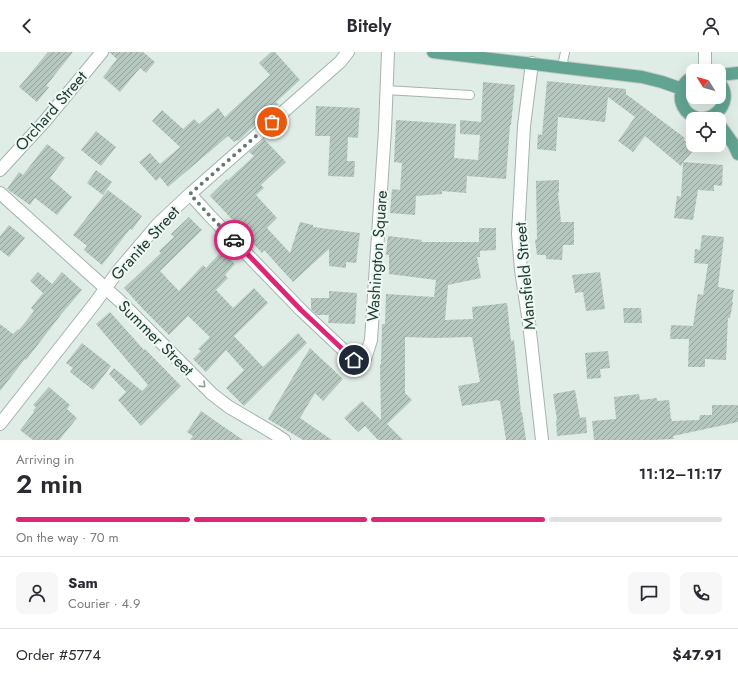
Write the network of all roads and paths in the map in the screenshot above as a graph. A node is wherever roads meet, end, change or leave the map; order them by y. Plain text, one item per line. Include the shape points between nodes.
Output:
1 (102, 52) edge
2 (348, 52) edge
3 (388, 52) edge
4 (433, 52) edge
5 (565, 52) edge
6 (705, 52) edge
7 (532, 63) junction
8 (705, 64) edge
9 (562, 67) junction
10 (738, 73) edge
11 (726, 74) edge
12 (686, 82) edge
13 (682, 89) junction
14 (386, 90) junction
15 (470, 95) dead end
16 (687, 112) edge
17 (726, 134) edge
18 (738, 154) edge
19 (0, 170) edge
20 (0, 193) edge
21 (190, 194) junction
22 (105, 289) junction
23 (0, 424) edge
24 (284, 440) edge
25 (542, 440) edge

1 - 19 street, Orchard Street via 45,121
2 - 21 street, Granite Street via 340,62
3 - 14 street, Washington Square
4 - 7 main road
5 - 9 lane
6 - 8 street
7 - 9 main road
7 - 25 street, Mansfield Street via 524,126 518,234
9 - 13 main road via 642,77
10 - 11 main road
12 - 13 main road
13 - 16 main road via 681,102
14 - 15 lane
14 - 21 street, Washington Square via 371,340 364,358 354,360 301,310
17 - 18 main road
20 - 22 street, Summer Street
21 - 22 street, Granite Street via 158,224
22 - 23 street, Granite Street
22 -> 24 street, Summer Street via 212,394

